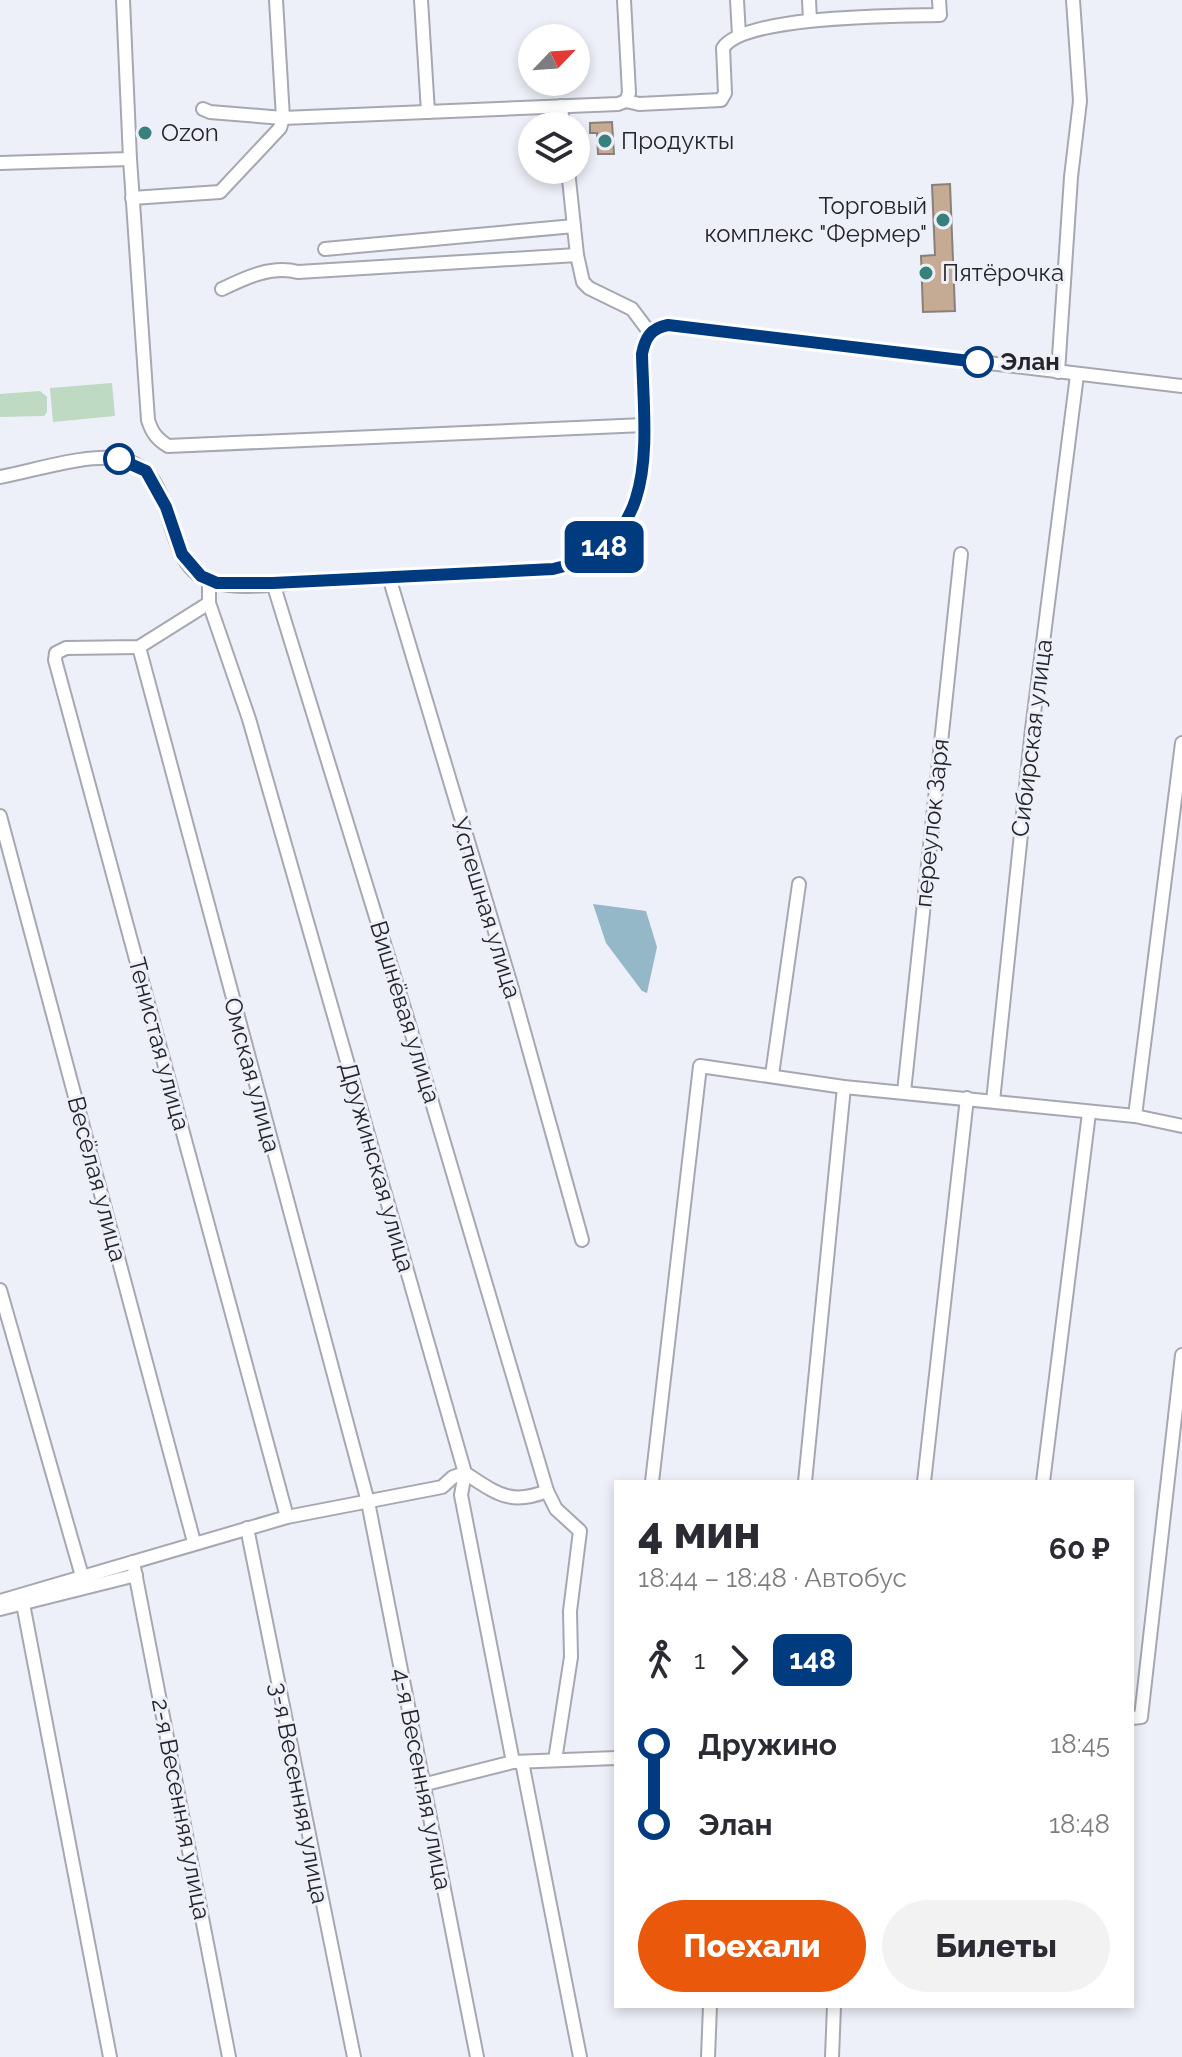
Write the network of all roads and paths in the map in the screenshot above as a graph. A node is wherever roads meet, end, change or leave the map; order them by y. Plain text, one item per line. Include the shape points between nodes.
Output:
1 (123, 0) edge
2 (276, 0) edge
3 (421, 0) edge
4 (624, 0) edge
5 (737, 0) edge
6 (809, 0) edge
7 (939, 0) edge
8 (1073, 0) edge
9 (810, 20) junction
10 (739, 35) junction
11 (626, 101) junction
12 (561, 106) junction
13 (203, 109) dead end
14 (428, 112) junction
15 (562, 112) edge
16 (283, 118) junction
17 (130, 159) junction
18 (1, 163) edge
19 (570, 184) edge
20 (132, 198) junction
21 (574, 226) junction
22 (325, 249) dead end
23 (577, 255) junction
24 (222, 289) dead end
25 (650, 333) junction
26 (1058, 372) junction
27 (1077, 375) junction
28 (1182, 386) edge
29 (644, 425) junction
30 (0, 477) edge
31 (961, 554) dead end
32 (389, 577) junction
33 (209, 580) junction
34 (273, 583) junction
35 (209, 603) junction
36 (139, 647) junction
37 (1182, 743) edge
38 (0, 816) edge
39 (799, 884) dead end
40 (772, 1075) junction
41 (844, 1087) junction
42 (904, 1092) junction
43 (967, 1098) junction
44 (993, 1101) junction
45 (1089, 1113) junction
46 (1135, 1116) junction
47 (1182, 1126) edge
48 (582, 1240) dead end
49 (0, 1290) edge
50 (1182, 1355) edge
51 (465, 1473) junction
52 (652, 1480) edge
53 (805, 1480) edge
54 (924, 1480) edge
55 (1043, 1480) edge
56 (547, 1491) junction
57 (368, 1502) junction
58 (287, 1517) junction
59 (247, 1528) junction
60 (194, 1542) junction
61 (134, 1569) junction
62 (82, 1576) junction
63 (0, 1601) edge
64 (23, 1604) junction
65 (0, 1609) edge
66 (1137, 1718) edge
67 (614, 1758) edge
68 (555, 1760) junction
69 (518, 1762) junction
70 (422, 1785) junction
71 (710, 2008) edge
72 (834, 2008) edge
73 (110, 2057) edge
74 (229, 2057) edge
75 (354, 2057) edge
76 (477, 2057) edge
77 (580, 2057) edge
78 (708, 2057) edge
79 (832, 2057) edge

1 - 17 street
2 - 16 street
3 - 14 street
4 - 11 street
5 - 10 street
6 - 9 street
7 - 9 street via 940,15
8 - 26 street via 1080,101
9 - 10 street
10 - 11 street via 723,48 721,100
11 - 12 street
12 - 14 street
12 - 15 street
13 - 16 street
14 - 16 street
16 - 20 street via 275,135 220,192
17 - 18 street
17 - 20 street
19 - 21 street
20 - 29 street via 148,420 151,432 164,443
21 - 22 street
21 - 23 street
23 - 24 street via 289,269 254,274
23 - 25 street via 583,282 632,309
25 - 26 street via 668,325
25 - 29 street via 642,354
26 - 27 street
27 - 28 street
27 - 44 street, Сибирская улица via 1032,729
29 - 32 street via 642,477 632,514 599,552 553,569
30 - 33 street via 95,459 133,462 156,483 182,554
31 - 42 street, переулок Заря
32 - 34 street
32 - 48 street, Успешная улица
33 - 34 street
33 - 35 street, Дружинская улица
34 - 56 street, Вишнёвая улица
35 - 36 street
35 - 51 street, Дружинская улица via 249,719
36 - 57 street, Омская улица
36 - 58 street, Тенистая улица via 61,649 55,660
37 - 46 street
38 - 60 street, Весёлая улица
39 - 40 street
40 - 41 street
40 - 52 street via 700,1066
41 - 42 street
41 - 53 street
42 - 43 street
43 - 44 street
43 - 54 street
44 - 45 street
45 - 46 street
45 - 55 street
46 - 47 street
49 - 62 street
50 - 66 street
51 - 56 street via 487,1489 525,1500
51 - 57 street via 442,1487
51 - 69 street, Дружинская улица via 461,1495
56 - 68 street via 556,1509 580,1531 570,1611 571,1657
57 - 58 street
57 - 70 street, 4-я Весенняя улица
58 - 59 street
59 - 60 street
59 - 75 street, 3-я Весенняя улица
60 - 61 street
61 - 62 street
61 - 64 street
61 - 74 street, 2-я Весенняя улица
62 - 63 street
64 - 65 street
64 - 73 street
67 - 68 street
68 - 69 street
69 - 70 street
69 - 77 street, Дружинская улица
70 - 76 street, 4-я Весенняя улица
71 - 78 street
72 - 79 street

